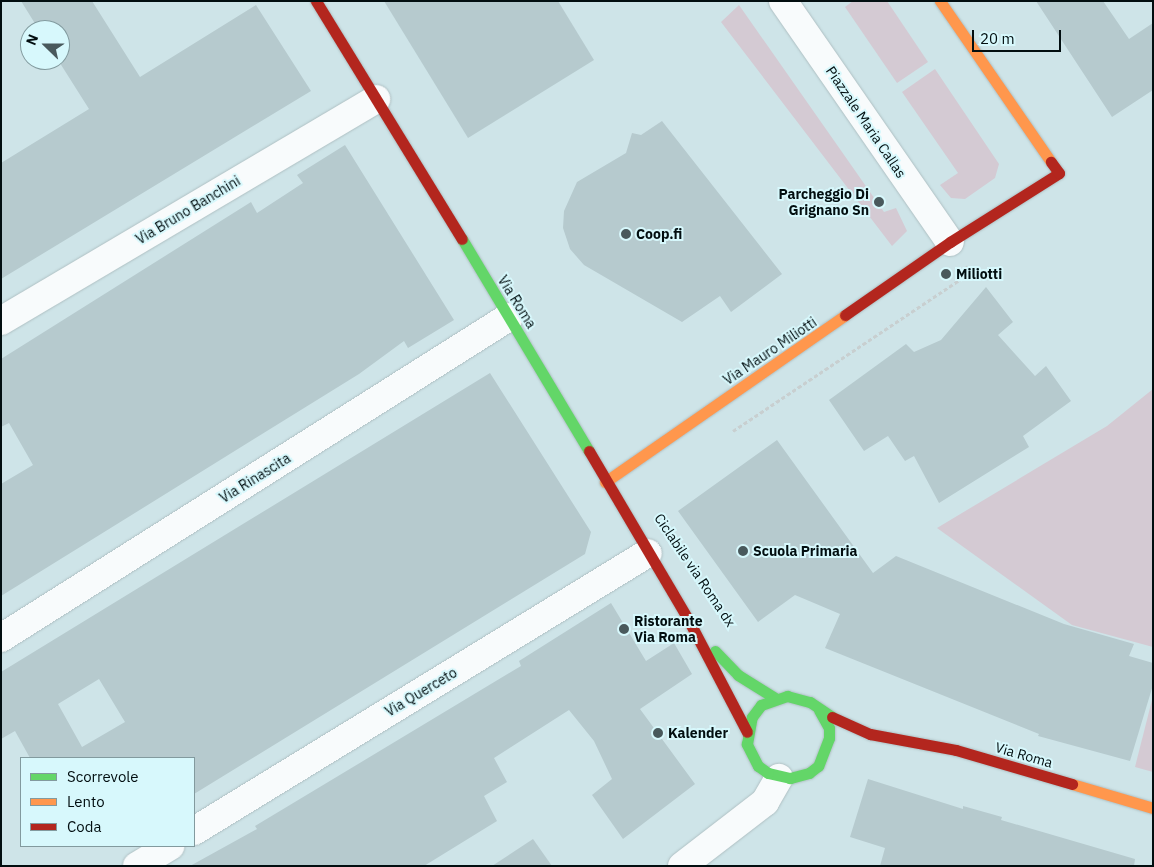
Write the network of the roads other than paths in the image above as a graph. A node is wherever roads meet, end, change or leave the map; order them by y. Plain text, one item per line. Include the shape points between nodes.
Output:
1 (316, 1) edge
2 (783, 1) edge
3 (940, 1) edge
4 (376, 99) junction
5 (950, 242) junction
6 (509, 317) junction
7 (1, 321) edge
8 (605, 482) junction
9 (648, 553) junction
10 (689, 621) junction
11 (1, 638) edge
12 (775, 698) junction
13 (819, 710) junction
14 (747, 732) junction
15 (886, 738) junction
16 (860, 742) dead end
17 (836, 751) dead end
18 (824, 757) junction
19 (779, 778) junction
20 (1153, 808) edge
21 (195, 830) edge
22 (168, 847) edge
23 (137, 866) edge
24 (682, 866) edge

1 - 4 street, Via Roma
2 - 5 street, Piazzale Maria Callas
3 - 5 street, Via Mauro Miliotti via 1059,173
4 - 6 street, Via Roma
4 - 7 street, Via Bruno Banchini
5 - 8 street, Via Mauro Miliotti
6 - 8 street, Via Roma
6 - 11 street, Via Rinascita
8 - 9 street, Via Roma
9 - 10 street, Via Roma
9 - 21 street, Via Querceto
10 - 12 street, Via Roma via 738,674
10 - 14 street, Via Roma
12 - 13 street, Via Roma via 799,697
12 - 14 street via 752,717
13 - 15 street, Via Roma via 854,728
13 - 18 street via 829,728
14 - 19 street, Via Roma via 748,744 758,766
15 - 16 street, Via Roma
15 - 20 street, Via Roma via 956,750
17 - 18 street
18 - 19 street via 810,773
19 - 24 street via 765,802
22 - 23 street

